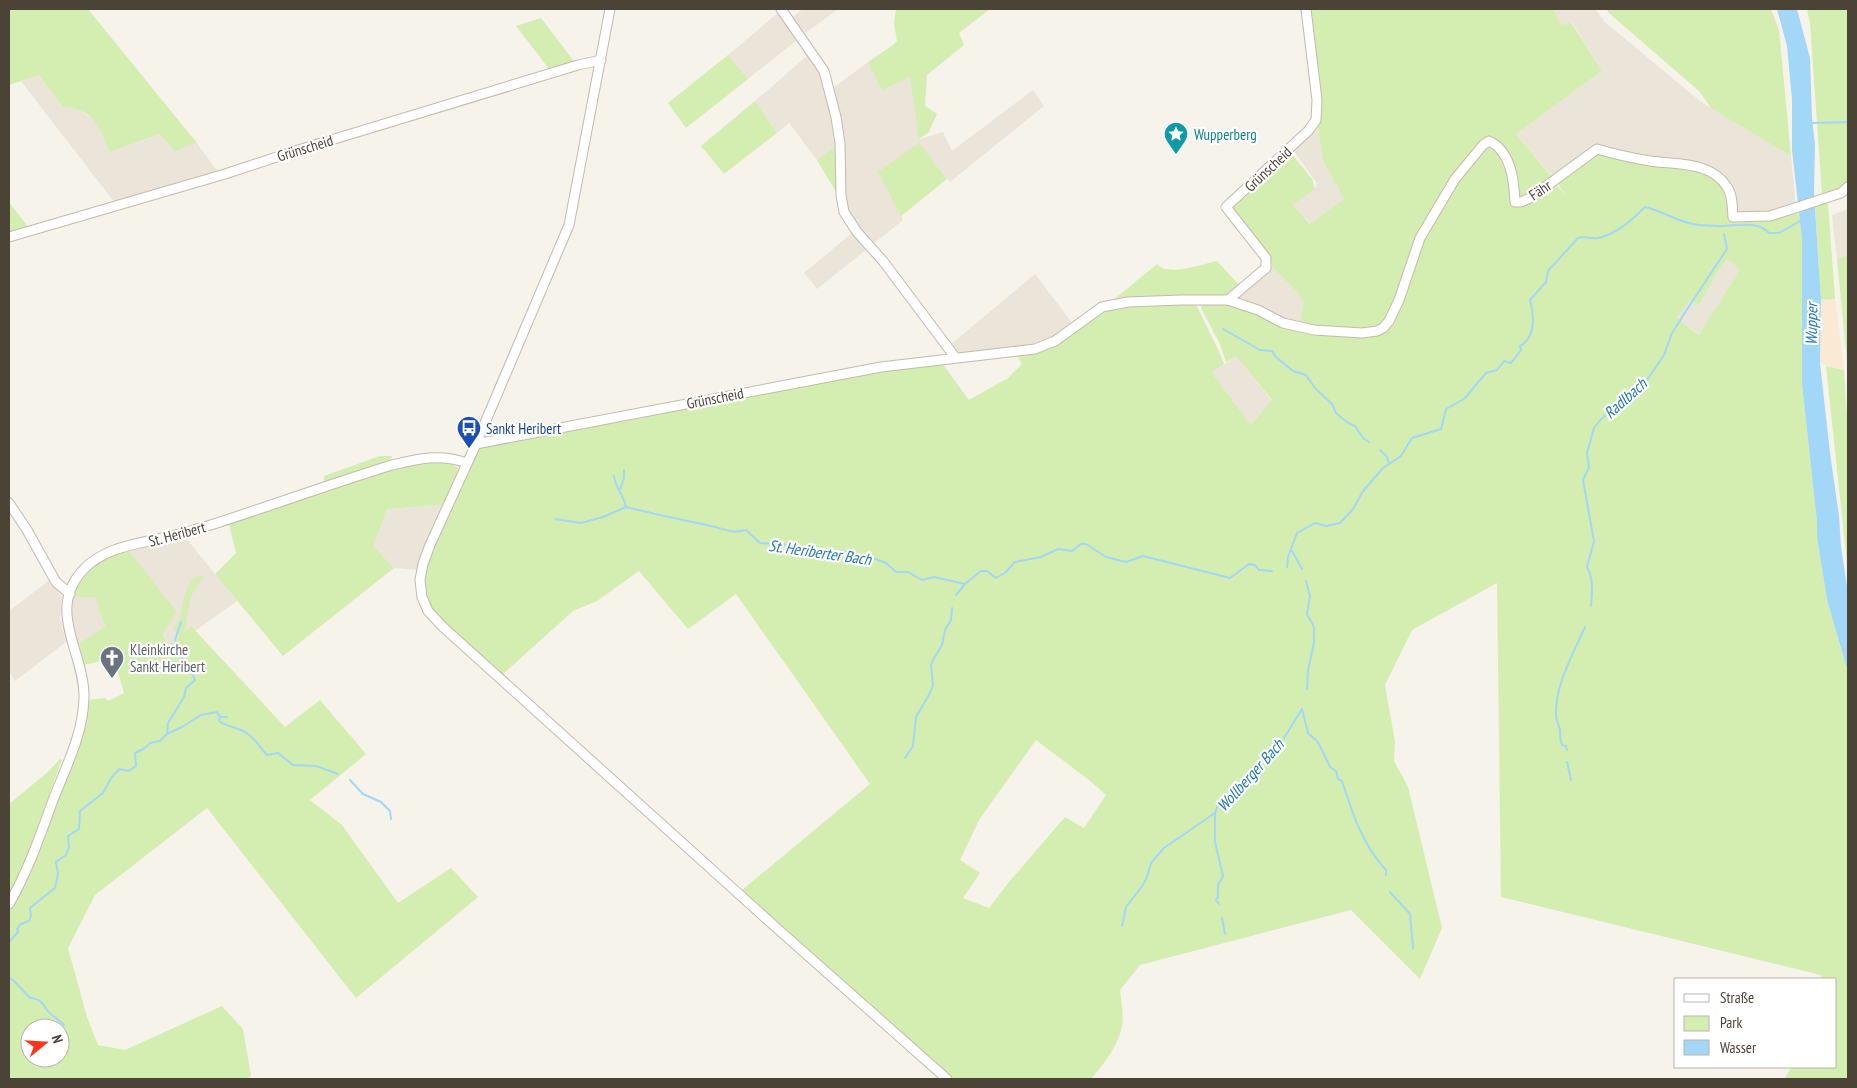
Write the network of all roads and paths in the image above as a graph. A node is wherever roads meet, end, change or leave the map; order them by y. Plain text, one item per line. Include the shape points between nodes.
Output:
1 (610, 9) edge
2 (781, 9) edge
3 (1306, 9) edge
4 (601, 60) junction
5 (1848, 188) edge
6 (9, 238) edge
7 (1228, 300) junction
8 (1377, 331) joint
9 (955, 357) junction
10 (476, 444) junction
11 (466, 463) junction
12 (9, 503) edge
13 (70, 594) junction
14 (9, 904) edge
15 (948, 1079) edge

1 - 4 street
2 - 9 street via 824,71 840,143 844,212
3 - 7 street, Grünscheid via 1317,100 1316,120 1226,207 1266,258 1266,268
4 - 6 street, Grünscheid
4 - 10 street via 569,226
5 - 8 street, Fähr via 1770,216 1733,217 1728,188 1709,170 1597,149 1530,198 1516,202 1511,167 1495,144 1489,141 1455,179 1420,238 1399,300 1388,321
7 - 8 street, Grünscheid via 1283,323 1314,330
7 - 9 street, Grünscheid via 1128,302 1102,307 1055,341 1035,349
9 - 10 street, Grünscheid via 785,384
10 - 11 street
11 - 13 street, St. Heribert via 443,457 392,465 218,523 114,550 83,570
11 - 15 street via 423,564 420,580 428,611 773,925
12 - 13 street via 56,582
13 - 14 street, St. Heribert via 67,622 81,670 84,697 81,718 24,877

